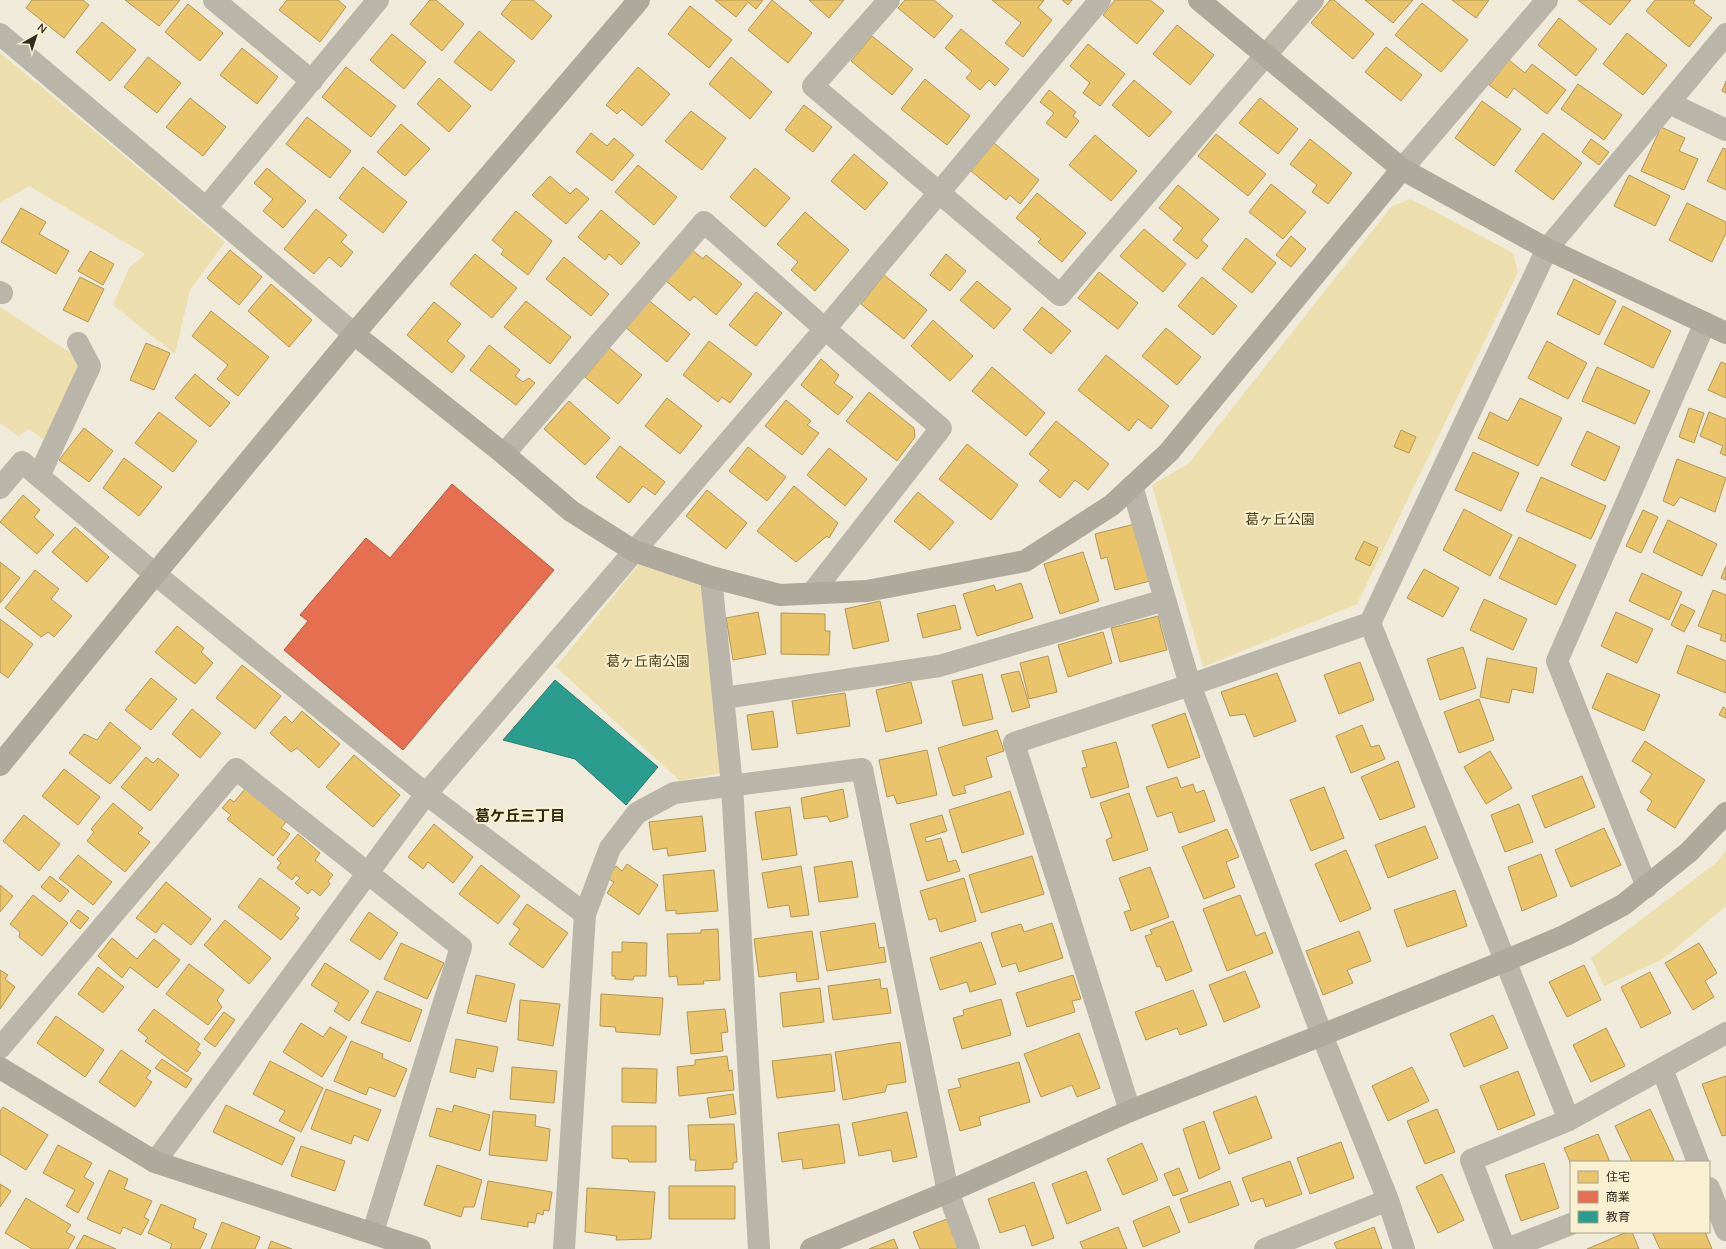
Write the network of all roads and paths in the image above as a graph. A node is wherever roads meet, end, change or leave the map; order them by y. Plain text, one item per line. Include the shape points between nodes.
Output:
1 (214, 0) edge
2 (378, 0) edge
3 (639, 0) edge
4 (889, 0) edge
5 (1100, 0) edge
6 (1200, 0) edge
7 (1313, 0) edge
8 (1547, 0) edge
9 (0, 34) edge
10 (1726, 34) edge
11 (1265, 55) junction
12 (312, 81) junction
13 (1669, 103) junction
14 (1726, 130) edge
15 (1402, 169) junction
16 (939, 192) junction
17 (206, 208) junction
18 (1547, 249) junction
19 (1705, 323) junction
20 (825, 329) junction
21 (1726, 333) edge
22 (354, 334) junction
23 (78, 343) dead end
24 (504, 454) junction
25 (39, 476) junction
26 (1132, 486) junction
27 (0, 488) edge
28 (634, 551) junction
29 (155, 574) junction
30 (711, 576) junction
31 (812, 593) junction
32 (1165, 600) junction
33 (1370, 623) junction
34 (1190, 685) junction
35 (724, 698) junction
36 (0, 765) edge
37 (732, 786) junction
38 (426, 794) junction
39 (1726, 813) edge
40 (367, 873) junction
41 (1647, 887) junction
42 (585, 914) junction
43 (1505, 961) junction
44 (1726, 1033) edge
45 (1322, 1035) junction
46 (0, 1048) edge
47 (0, 1068) edge
48 (1662, 1069) junction
49 (1130, 1111) junction
50 (1569, 1120) junction
51 (1698, 1161) edge
52 (155, 1162) junction
53 (1710, 1190) edge
54 (948, 1192) junction
55 (1388, 1200) junction
56 (1570, 1224) edge
57 (1726, 1230) edge
58 (373, 1232) junction
59 (420, 1249) edge
60 (564, 1249) edge
61 (759, 1249) edge
62 (811, 1249) edge
63 (969, 1249) edge
64 (1265, 1249) edge
65 (1404, 1249) edge
66 (1506, 1249) edge

1 - 12 street
2 - 12 street
3 - 22 street
4 - 16 street via 813,86
5 - 16 street
6 - 11 street
7 - 11 street
8 - 15 street
9 - 17 street
10 - 13 street
11 - 15 street
11 - 16 street via 1060,295
12 - 17 street
13 - 14 street
13 - 18 street
15 - 18 street
15 - 26 street via 1169,452
16 - 20 street
17 - 22 street
18 - 19 street
18 - 33 street
19 - 21 street
19 - 41 street via 1557,661
20 - 24 street via 704,222
20 - 28 street
20 - 31 street via 941,428
22 - 24 street
22 - 29 street
23 - 25 street via 90,366
24 - 28 street via 571,512
25 - 27 street via 22,462
25 - 29 street
26 - 31 street via 1112,505 1025,561 867,591
26 - 32 street
28 - 30 street
28 - 38 street
29 - 36 street
29 - 38 street
30 - 31 street via 780,595
30 - 35 street
32 - 34 street
32 - 35 street via 939,666
33 - 34 street
33 - 43 street
34 - 45 street
34 - 49 street via 1014,743
35 - 37 street
37 - 42 street via 674,793 637,813 610,848
37 - 54 street via 862,769
37 - 61 street
38 - 40 street
38 - 42 street
39 - 41 street via 1689,852
40 - 46 street via 236,769
40 - 52 street
40 - 58 street via 461,947
41 - 43 street via 1623,905 1566,935
42 - 60 street
43 - 45 street
43 - 50 street
44 - 48 street
45 - 49 street
45 - 55 street
47 - 52 street
48 - 50 street
48 - 51 street
49 - 54 street
50 - 66 street via 1471,1160
52 - 58 street
53 - 57 street
54 - 62 street
54 - 63 street
55 - 64 street
55 - 65 street
56 - 66 street
58 - 59 street

